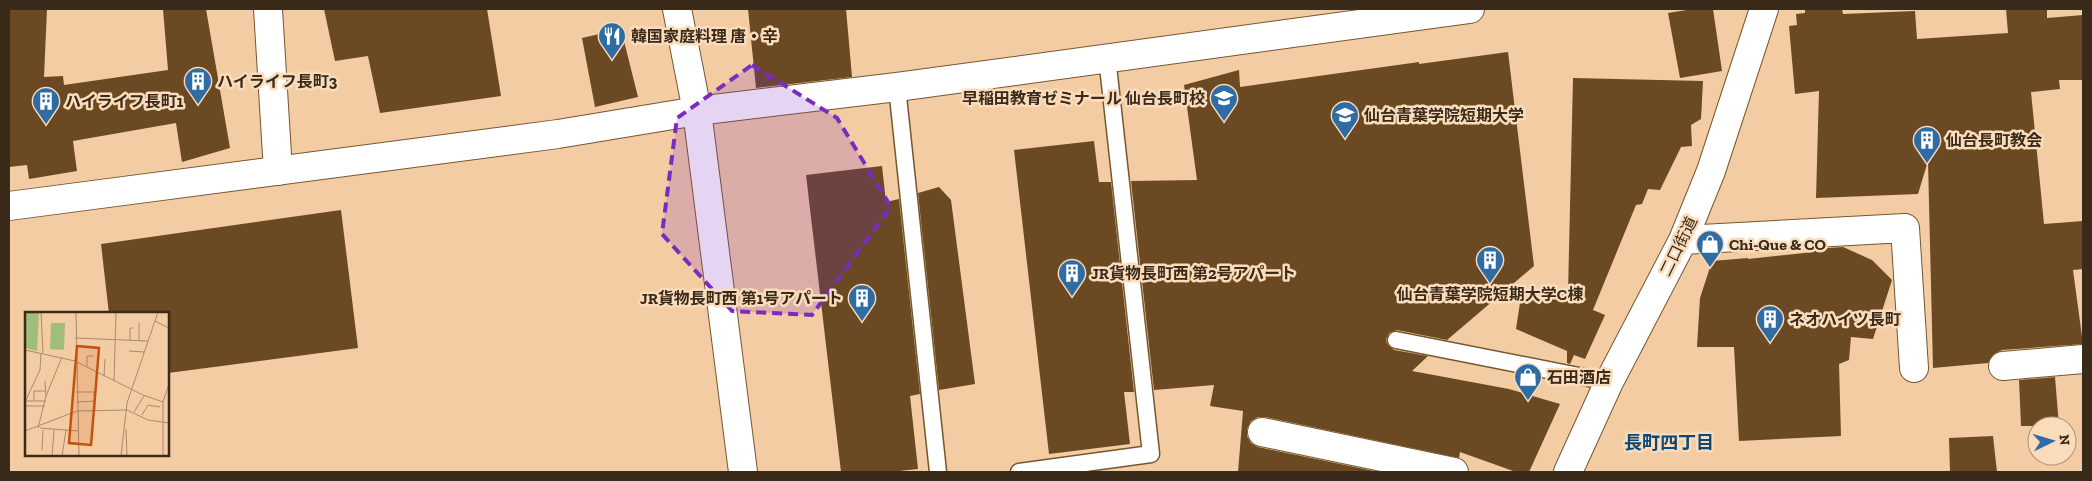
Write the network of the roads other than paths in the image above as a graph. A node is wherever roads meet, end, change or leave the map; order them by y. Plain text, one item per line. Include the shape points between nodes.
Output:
1 (268, 9) edge
2 (677, 9) edge
3 (1470, 9) edge
4 (1764, 9) edge
5 (1107, 57) junction
6 (897, 87) junction
7 (697, 111) junction
8 (278, 171) junction
9 (9, 206) edge
10 (1683, 240) junction
11 (1396, 340) dead end
12 (2083, 359) edge
13 (2002, 366) dead end
14 (1914, 368) dead end
15 (1609, 382) junction
16 (1262, 432) dead end
17 (742, 472) edge
18 (938, 472) edge
19 (1019, 472) edge
20 (1454, 472) edge
21 (1568, 472) edge

1 - 8 street
2 - 7 street
3 - 5 street
4 - 10 street, 二口街道 via 1712,171
5 - 6 street
5 - 19 lane via 1151,454
6 - 7 street
6 - 18 lane
7 - 8 street via 558,134
7 - 17 street
8 - 9 street
10 - 14 street via 1905,228
10 - 15 street, 二口街道
11 - 15 lane
12 - 13 street
15 - 21 street, 二口街道
16 - 20 street

